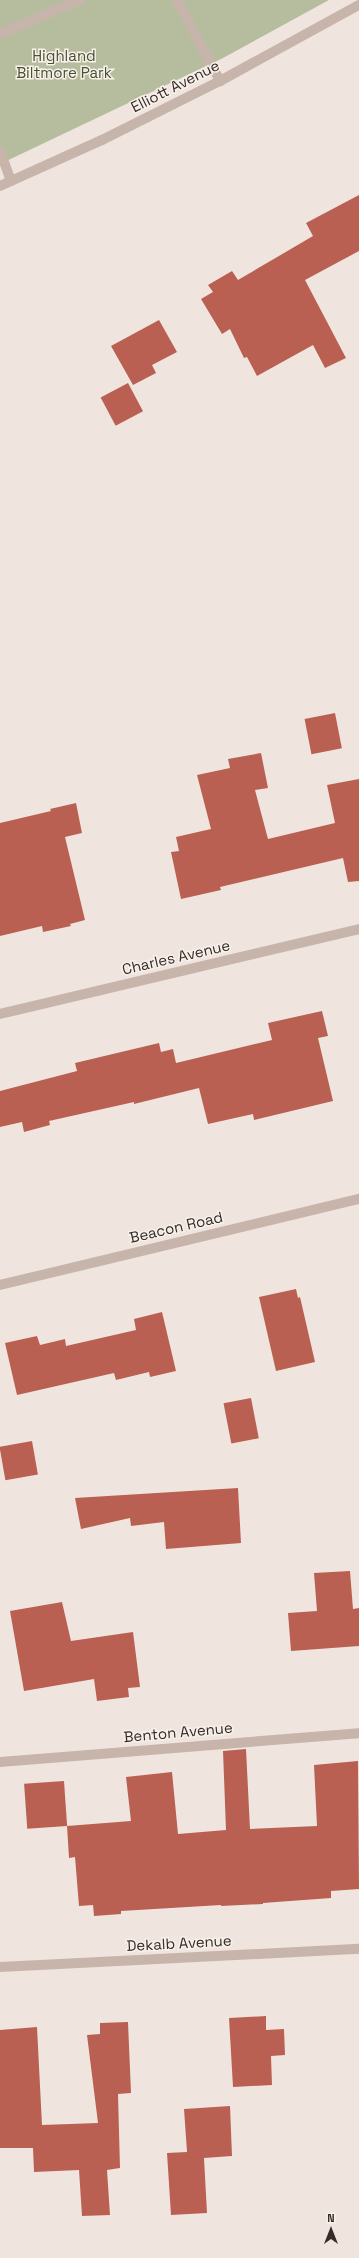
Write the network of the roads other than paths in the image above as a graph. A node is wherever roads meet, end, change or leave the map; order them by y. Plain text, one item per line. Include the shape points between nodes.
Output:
1 (80, 0) edge
2 (178, 0) edge
3 (359, 5) edge
4 (0, 34) edge
5 (220, 80) junction
6 (0, 151) edge
7 (11, 181) junction
8 (0, 186) edge
9 (359, 929) edge
10 (0, 1014) edge
11 (359, 1199) edge
12 (0, 1285) edge
13 (359, 1733) edge
14 (0, 1762) edge
15 (359, 1949) edge
16 (0, 1967) edge

1 - 4 street
2 - 5 street
3 - 5 street, Elliott Avenue
5 - 7 street, Elliott Avenue via 102,140
6 - 7 street
7 - 8 street, Elliott Avenue
9 - 10 street, Charles Avenue
11 - 12 street, Beacon Road
13 - 14 street, Benton Avenue
15 - 16 street, Dekalb Avenue

